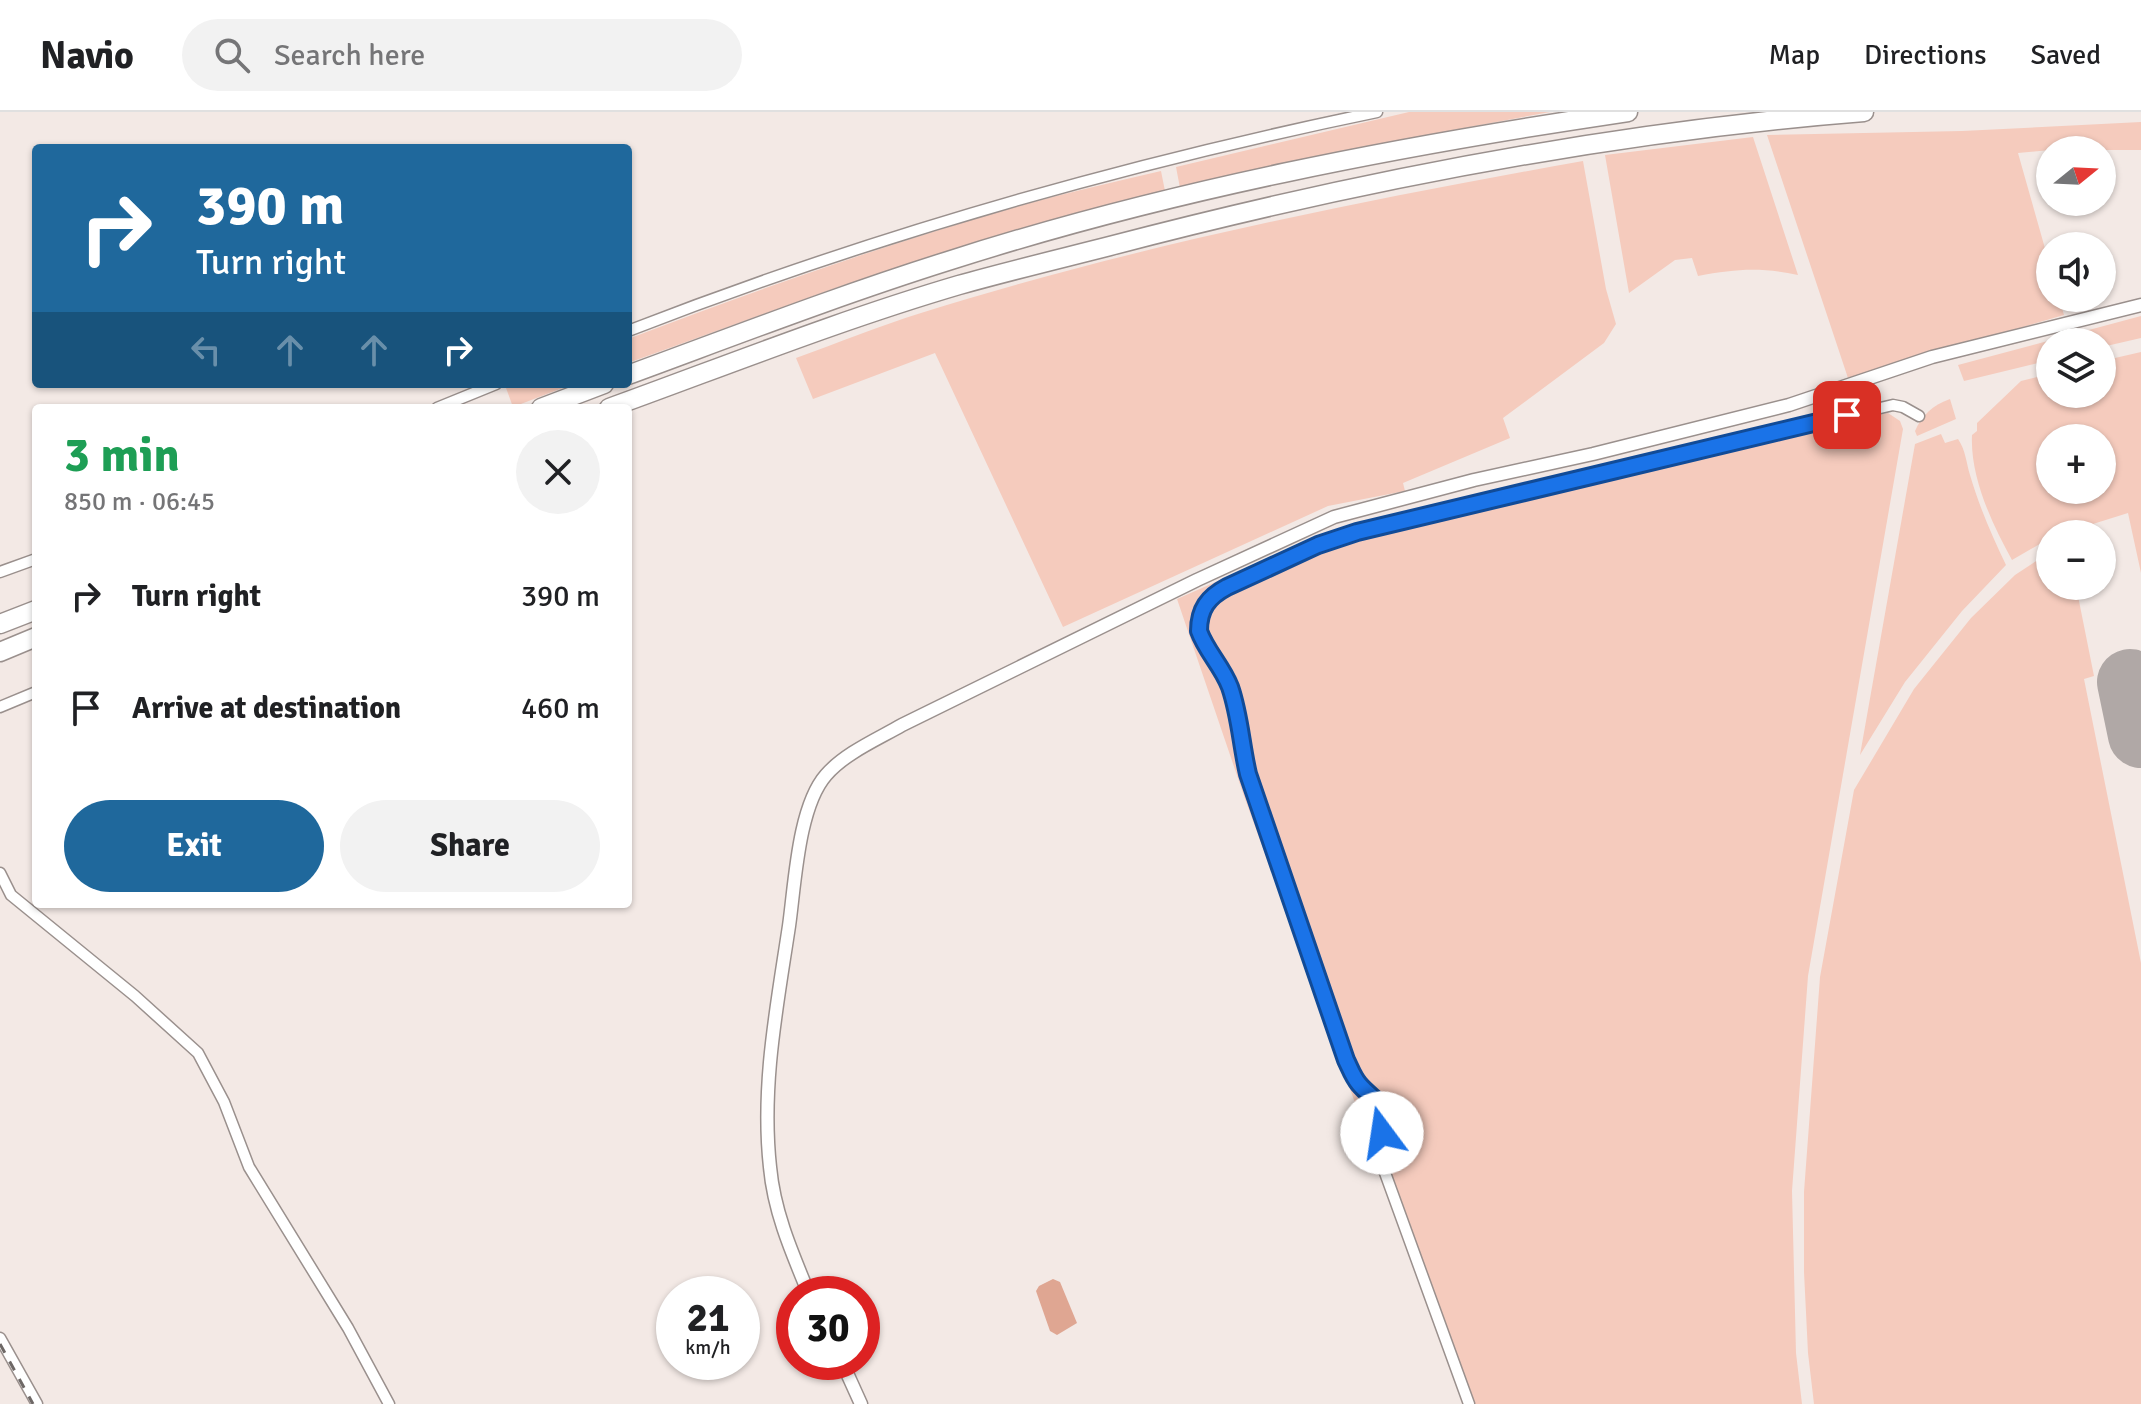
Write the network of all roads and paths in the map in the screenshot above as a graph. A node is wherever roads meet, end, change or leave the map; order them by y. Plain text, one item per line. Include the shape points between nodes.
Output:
1 (1377, 112) edge
2 (1628, 112) edge
3 (1864, 112) edge
4 (2141, 305) edge
5 (632, 329) edge
6 (632, 374) edge
7 (486, 388) edge
8 (594, 388) edge
9 (447, 404) edge
10 (552, 404) edge
11 (620, 404) edge
12 (1919, 416) dead end
13 (32, 560) edge
14 (0, 572) edge
15 (32, 612) edge
16 (0, 624) edge
17 (32, 639) edge
18 (0, 652) edge
19 (32, 694) edge
20 (0, 707) edge
21 (0, 873) edge
22 (802, 1276) edge
23 (0, 1338) edge
24 (850, 1380) edge
25 (37, 1404) edge
26 (389, 1404) edge
27 (861, 1404) edge
28 (1469, 1404) edge

1 - 5 street via 1226,143 1000,203 806,264
2 - 6 highway via 1316,165 1156,202 949,260
3 - 11 highway via 1568,146 1321,193 959,285
4 - 22 street via 1932,357 1789,405 1334,517 858,750 826,774 801,837 768,1077 774,1194
7 - 9 street
8 - 10 highway
12 - 28 street via 1893,405 1357,532 1227,587 1202,610 1202,642 1225,675 1238,710 1248,774 1346,1060 1355,1079 1384,1111 1380,1159
13 - 14 street
15 - 16 highway
17 - 18 highway
19 - 20 street
21 - 26 street via 11,895 198,1053 249,1167
23 - 25 street
24 - 27 street

